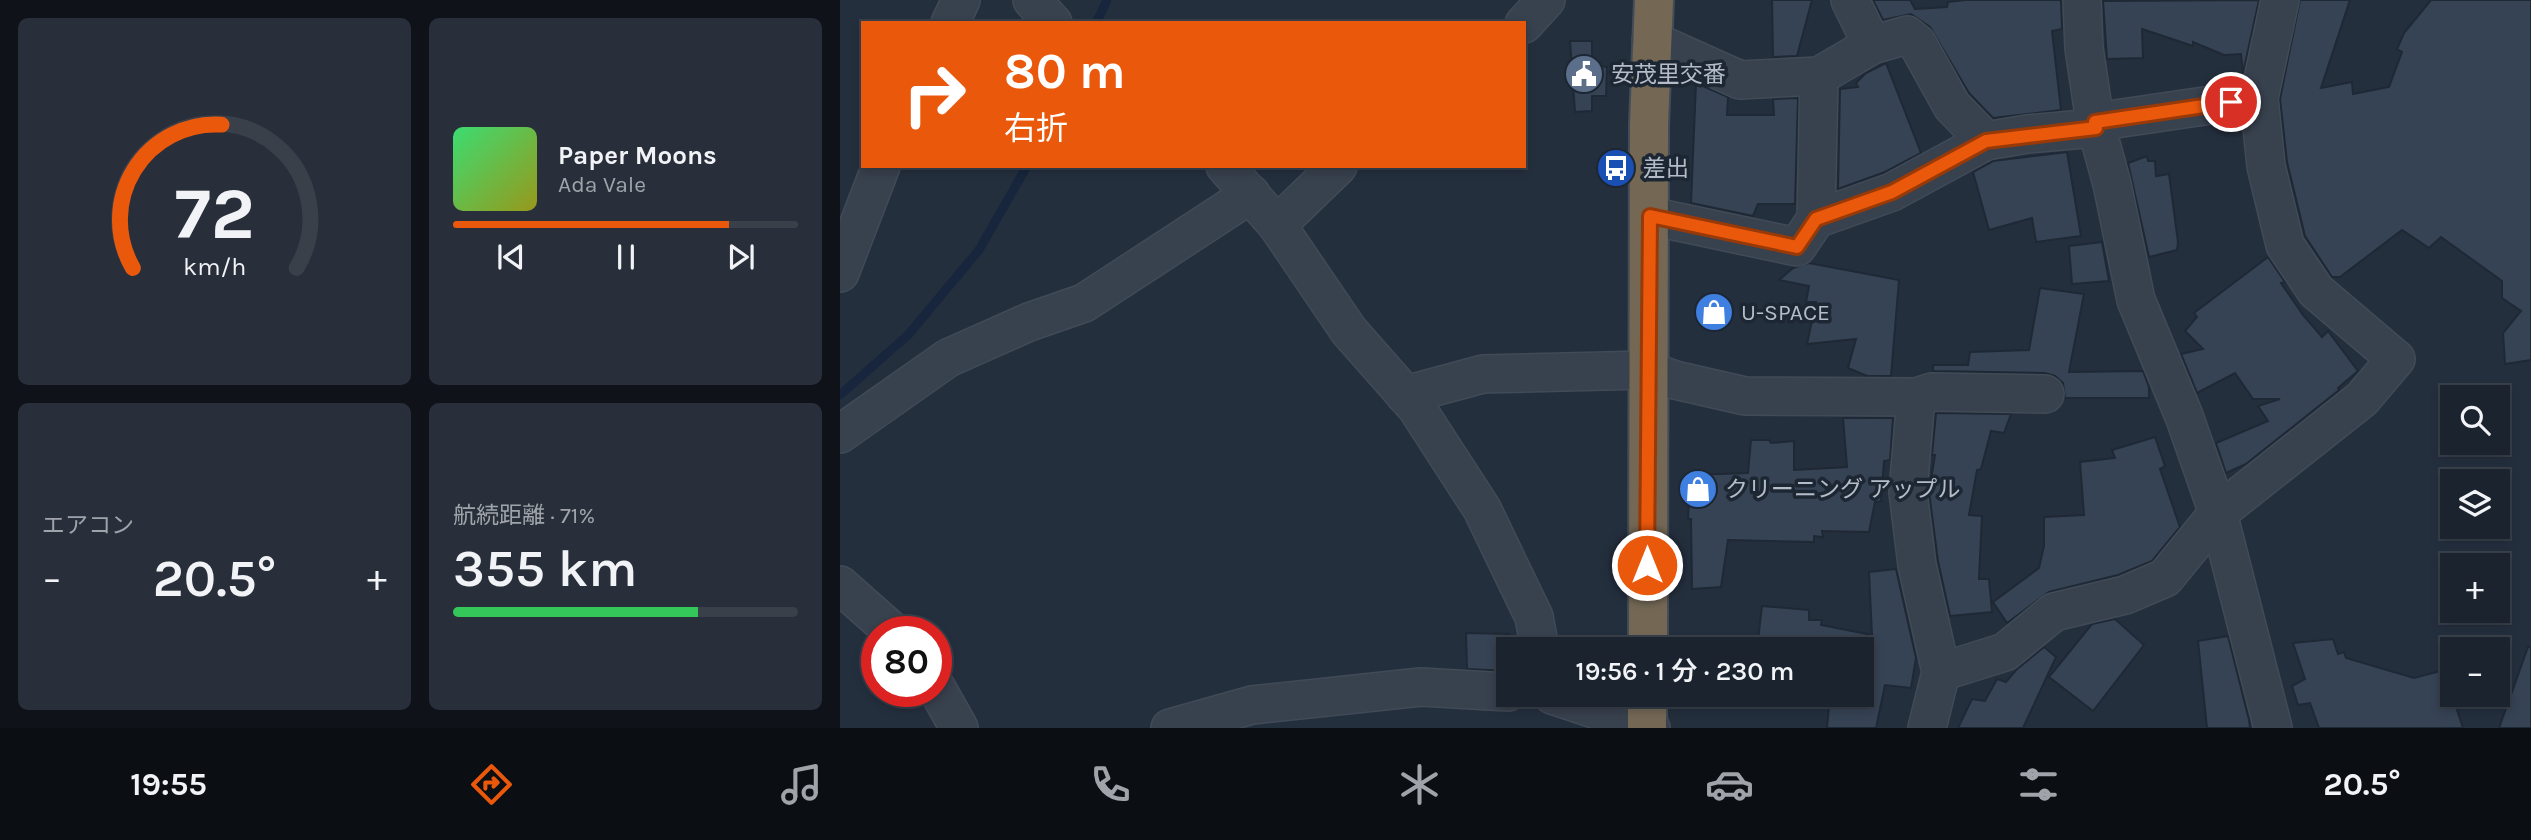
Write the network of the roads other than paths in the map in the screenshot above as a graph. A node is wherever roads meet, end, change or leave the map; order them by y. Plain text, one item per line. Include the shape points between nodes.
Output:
1 (961, 0) edge
2 (1032, 0) edge
3 (1546, 0) edge
4 (1654, 0) edge
5 (1850, 0) edge
6 (2082, 0) edge
7 (2280, 0) edge
8 (951, 21) edge
9 (1052, 21) edge
10 (1526, 22) edge
11 (1651, 40) junction
12 (1872, 45) junction
13 (1819, 76) junction
14 (2259, 97) junction
15 (2096, 125) junction
16 (1986, 141) junction
17 (880, 168) edge
18 (1227, 168) edge
19 (1336, 168) edge
20 (1251, 194) junction
21 (854, 202) edge
22 (1650, 216) junction
23 (1816, 219) junction
24 (1277, 225) junction
25 (840, 273) edge
26 (1646, 370) junction
27 (2045, 394) dead end
28 (1405, 395) junction
29 (1916, 397) junction
30 (840, 434) edge
31 (2218, 513) junction
32 (840, 585) edge
33 (875, 616) edge
34 (1538, 637) edge
35 (1648, 637) edge
36 (1941, 672) junction
37 (1496, 691) edge
38 (947, 707) edge
39 (1600, 707) edge
40 (1648, 719) edge
41 (958, 728) edge
42 (1170, 728) edge
43 (1927, 728) edge
44 (2273, 728) edge

1 - 8 street
2 - 9 street
3 - 10 street
4 - 11 highway
5 - 12 street
6 - 15 street
7 - 14 street
11 - 13 street via 1740,80
11 - 22 highway
12 - 13 street
12 - 16 street via 1907,35 1917,43 1952,106
13 - 23 street
14 - 15 street
14 - 31 street via 2266,166 2285,245 2316,291 2396,359 2362,399
15 - 16 street
15 - 31 street via 2136,300
16 - 23 street via 1892,192
17 - 21 street
18 - 20 street
19 - 24 street
20 - 24 street
20 - 30 street via 1084,303 948,358
21 - 25 street
22 - 23 street via 1797,247
22 - 26 highway
24 - 28 street via 1349,331
26 - 28 street via 1483,374
26 - 29 street via 1745,396
26 - 35 highway
27 - 29 street via 1932,392
28 - 34 street via 1482,509 1534,617
29 - 36 street via 1908,492 1917,565
31 - 36 street via 2165,578 2150,587 2054,612 2005,652
31 - 44 street
32 - 33 street
36 - 43 street
37 - 42 street via 1421,687 1252,705
38 - 41 street
39 - 40 street

